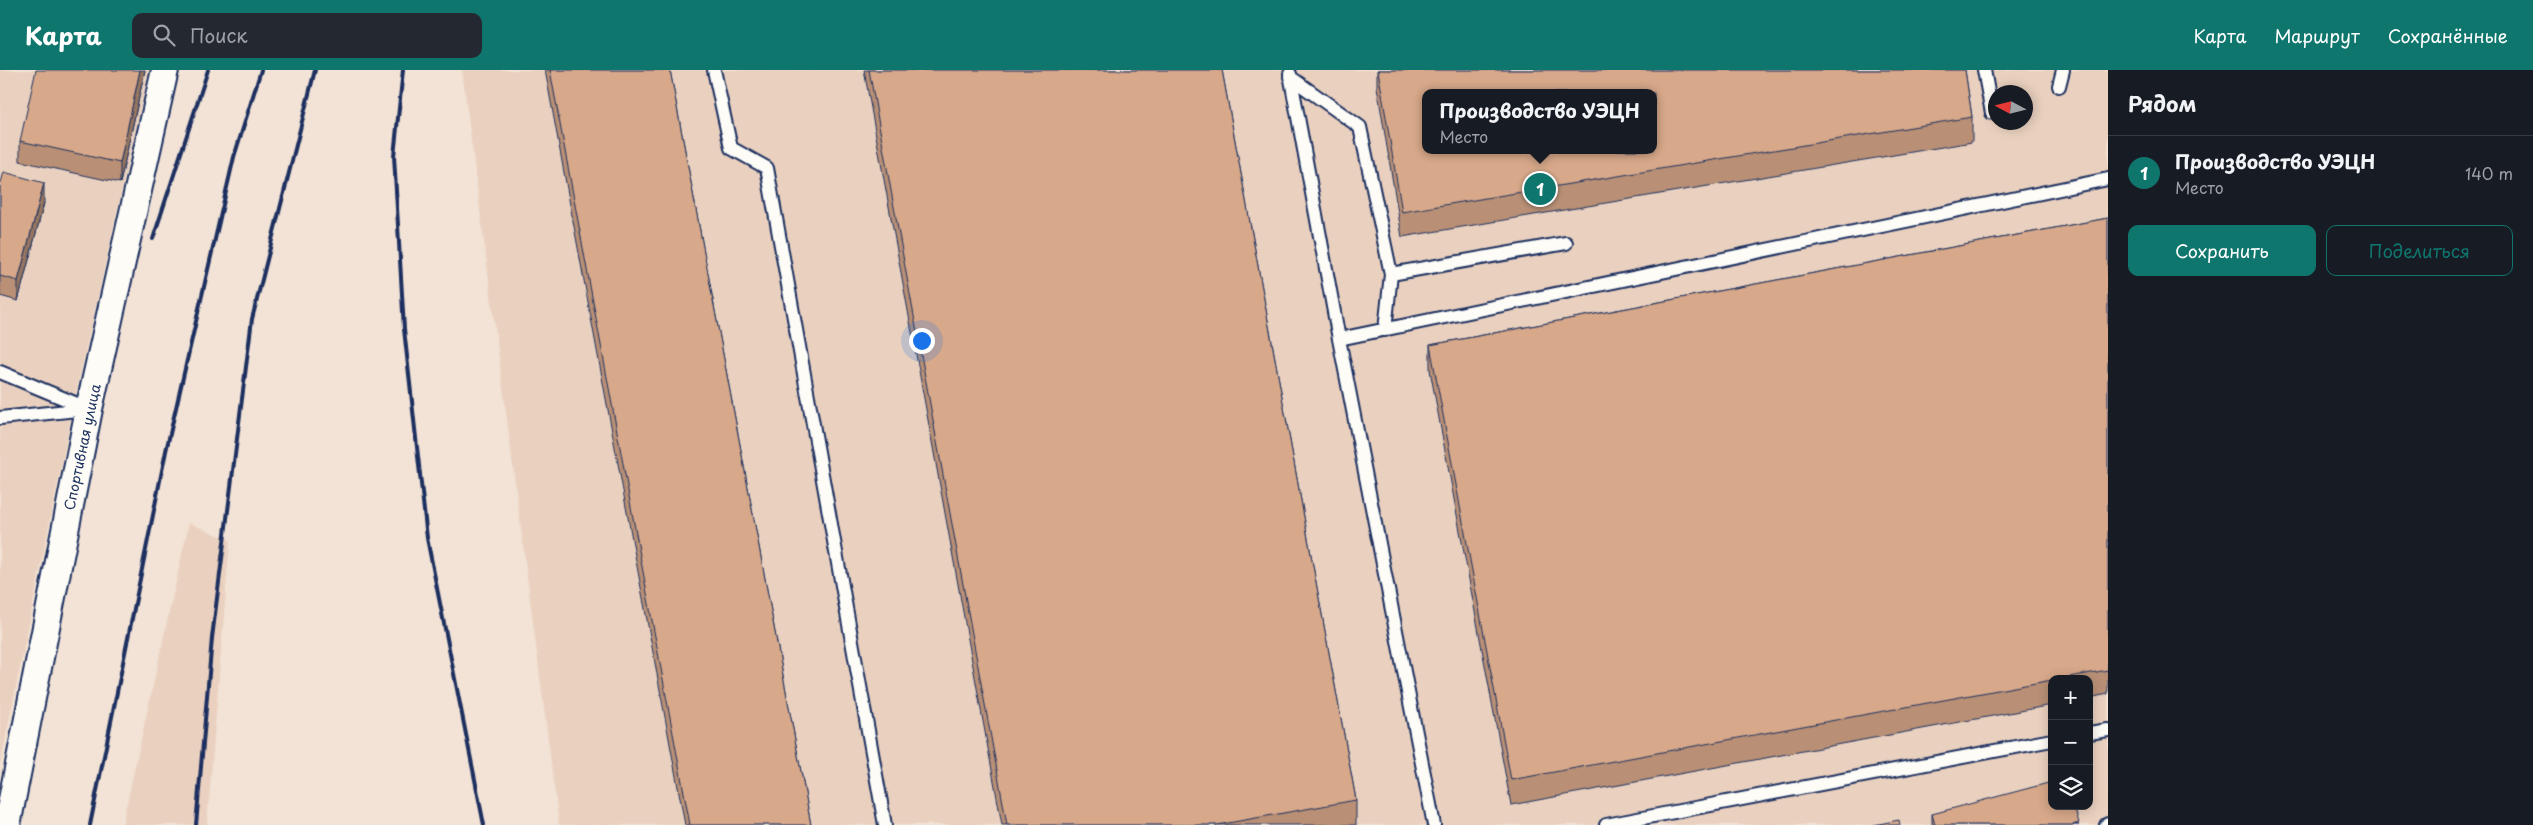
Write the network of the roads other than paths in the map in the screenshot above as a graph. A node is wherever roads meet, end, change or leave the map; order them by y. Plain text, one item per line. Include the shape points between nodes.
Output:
1 (165, 70) edge
2 (714, 70) edge
3 (1984, 70) edge
4 (2063, 70) edge
5 (1290, 74) edge
6 (2059, 86) dead end
7 (1988, 91) edge
8 (2108, 179) edge
9 (1566, 243) dead end
10 (1391, 274) junction
11 (1385, 330) junction
12 (1340, 339) junction
13 (0, 372) edge
14 (89, 409) junction
15 (0, 418) edge
16 (2108, 730) edge
17 (2093, 732) edge
18 (2048, 741) edge
19 (7, 825) edge
20 (886, 825) edge
21 (1434, 825) edge
22 (1606, 825) edge

1 - 14 street, Спортивная улица
2 - 20 lane via 731,148 767,168
3 - 7 lane
4 - 6 lane
5 - 10 lane via 1360,127
5 - 12 lane
8 - 11 lane
9 - 10 lane
10 - 11 lane
11 - 12 lane
12 - 21 lane
13 - 14 lane
14 - 15 lane
14 - 19 street, Спортивная улица
16 - 17 lane
18 - 22 lane

